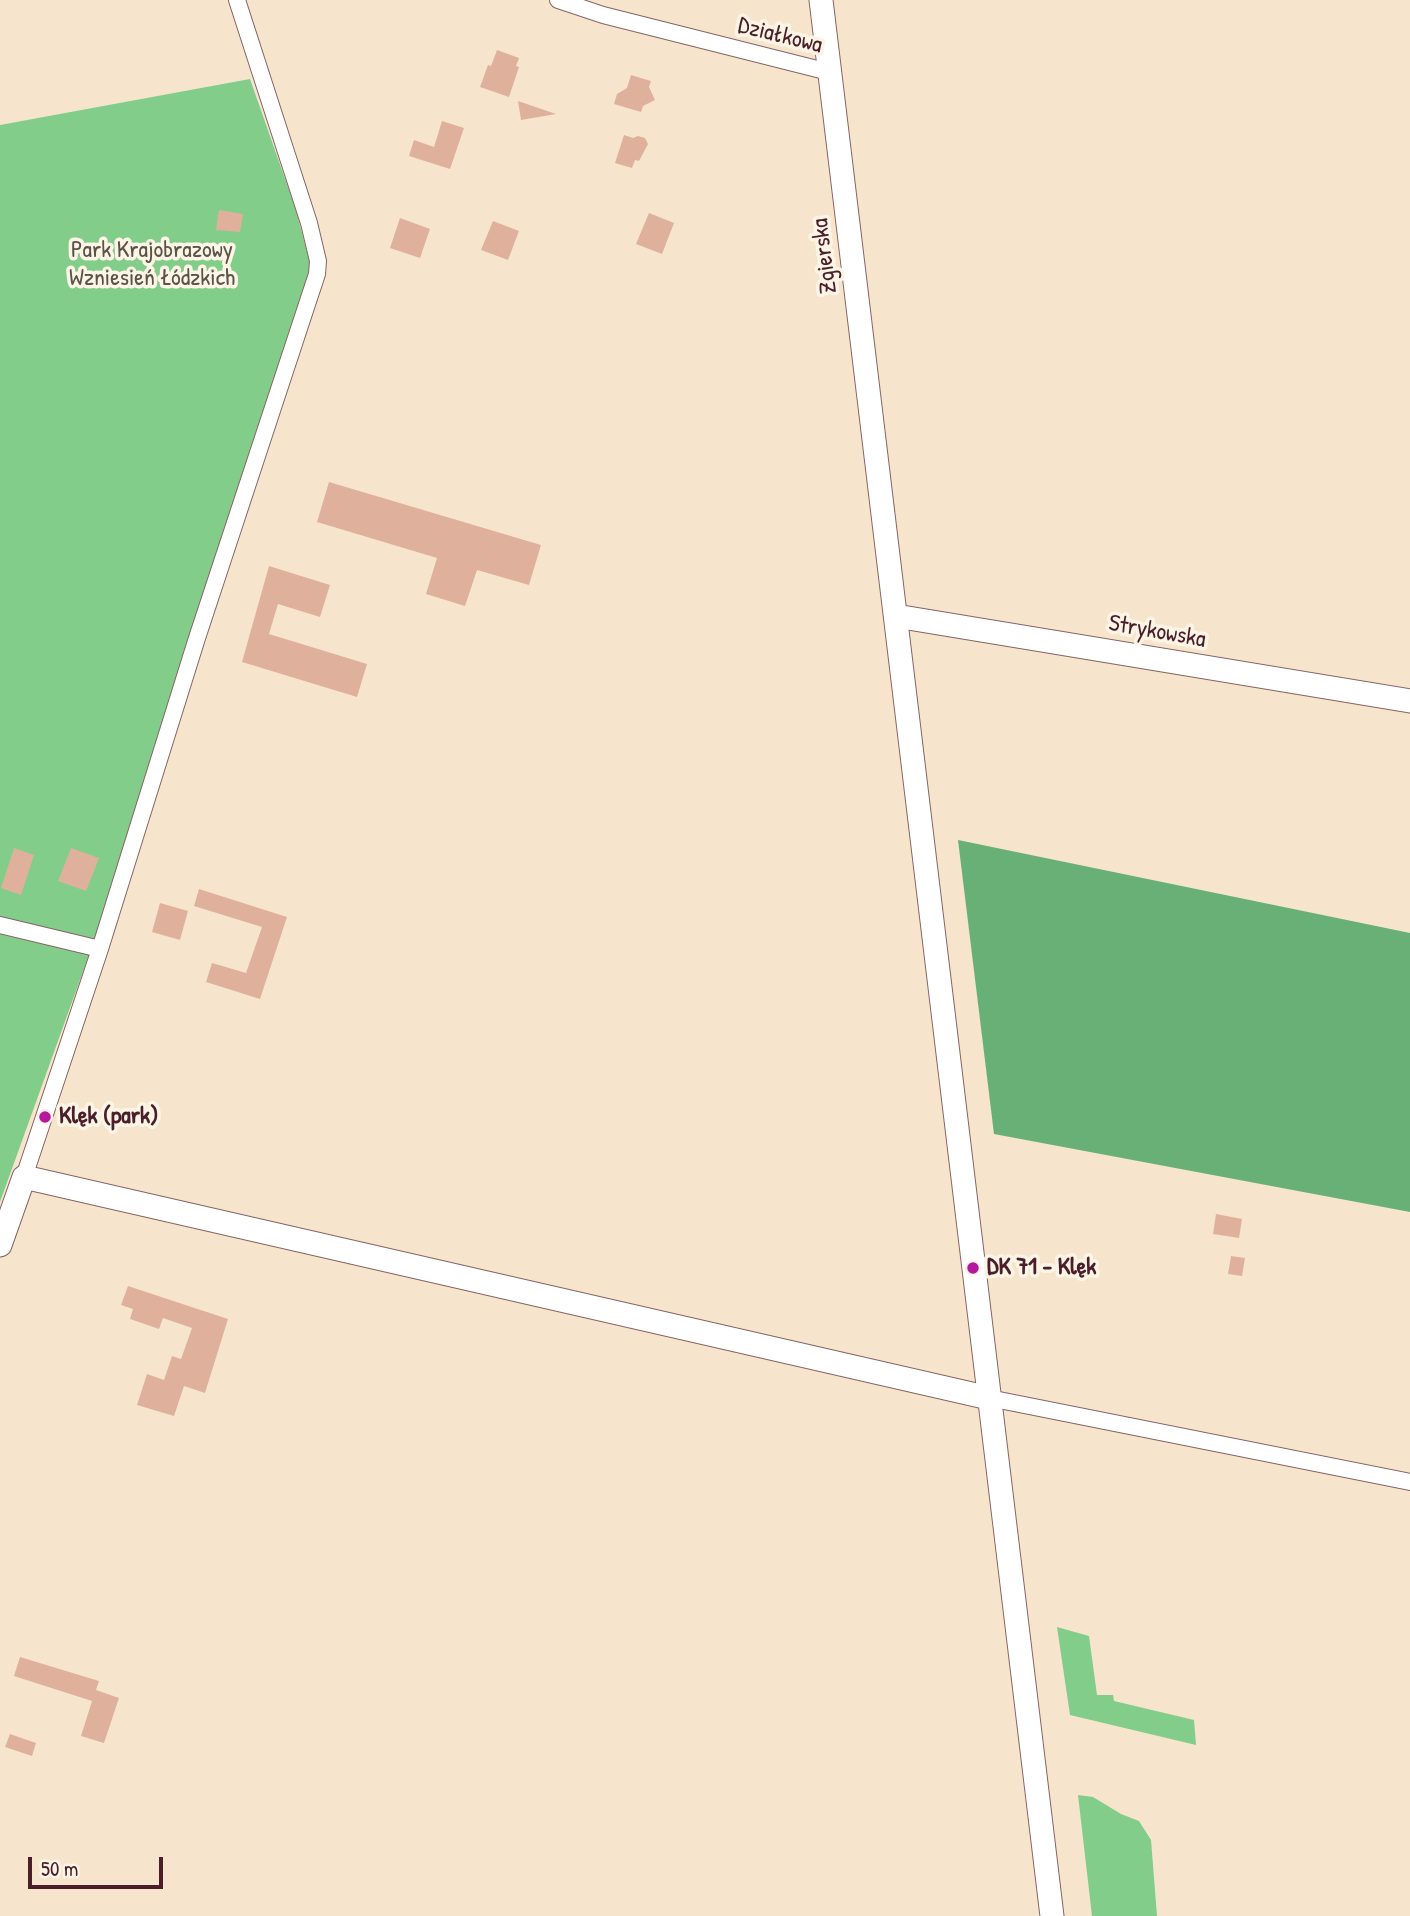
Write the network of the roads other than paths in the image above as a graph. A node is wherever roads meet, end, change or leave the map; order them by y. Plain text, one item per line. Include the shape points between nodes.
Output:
1 (237, 0) edge
2 (558, 0) edge
3 (821, 0) edge
4 (829, 72) junction
5 (895, 616) junction
6 (1410, 701) edge
7 (0, 925) edge
8 (100, 948) junction
9 (24, 1177) junction
10 (0, 1245) edge
11 (989, 1398) junction
12 (1410, 1482) edge
13 (1052, 1916) edge

1 - 8 street via 309,223 317,274
2 - 4 street, Działkowa
3 - 4 main road, Zgierska
4 - 5 main road, Zgierska
5 - 6 main road, Strykowska
5 - 11 main road, Zgierska
7 - 8 street
8 - 9 street
9 - 10 main road
9 - 11 main road
11 - 12 street
11 - 13 main road, Zgierska

